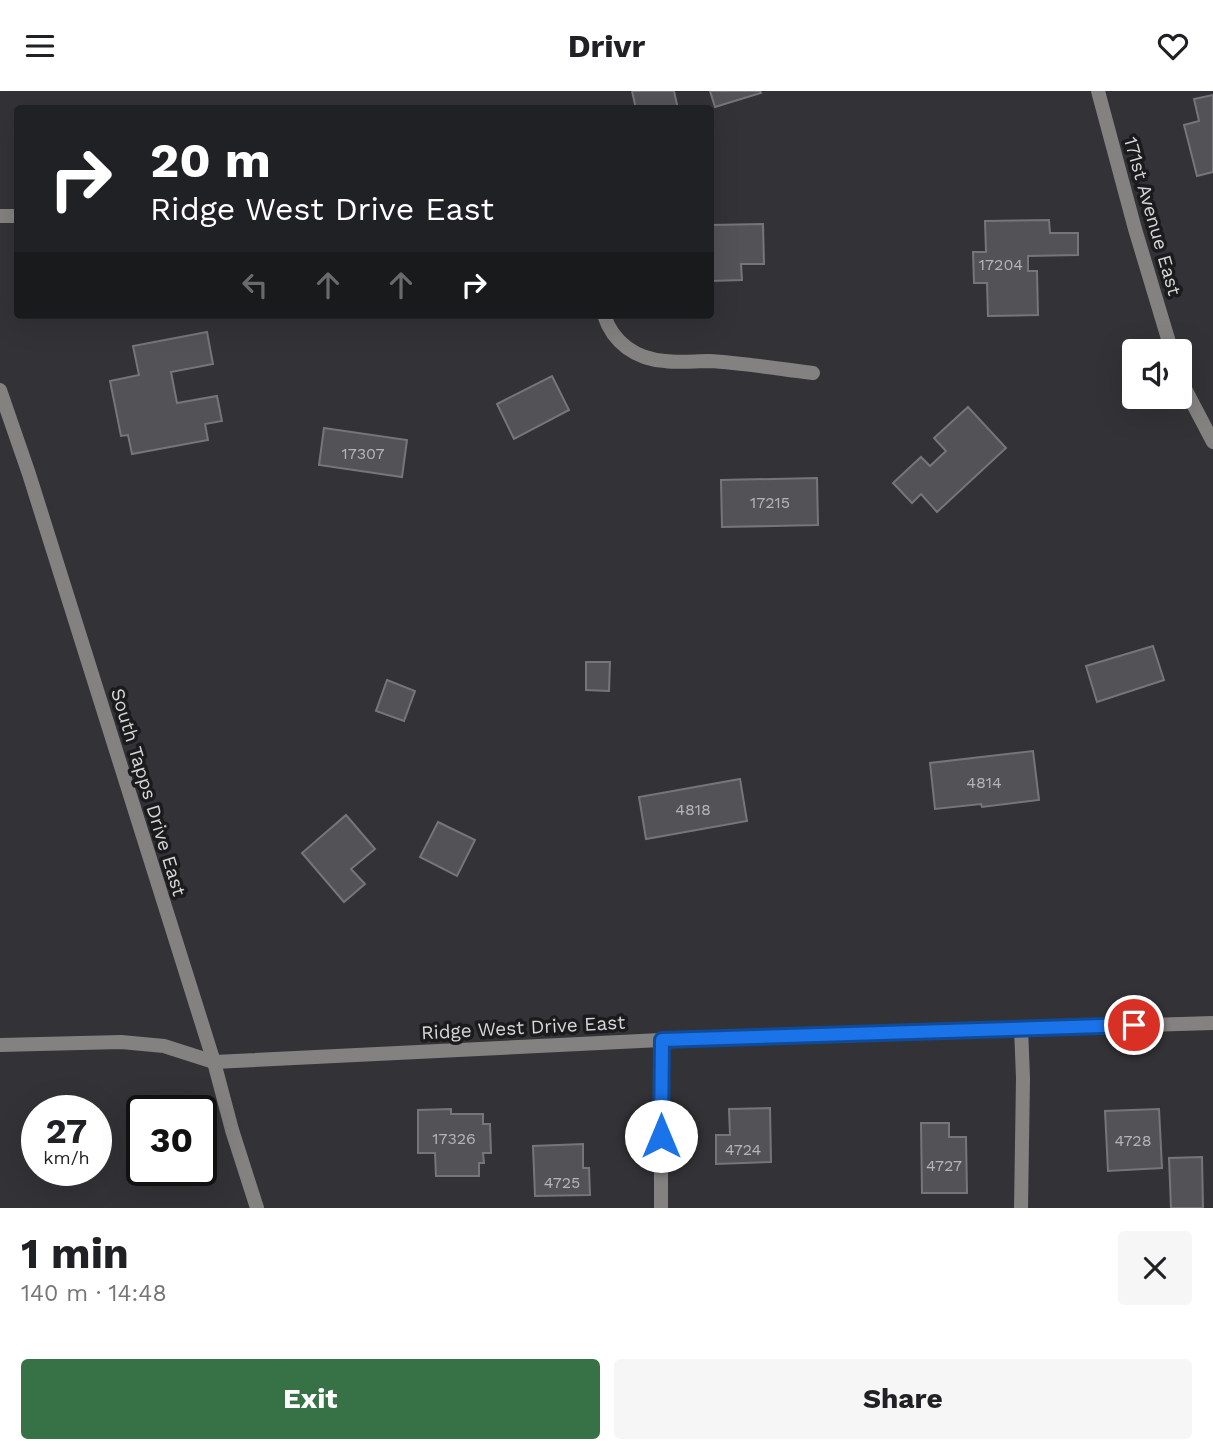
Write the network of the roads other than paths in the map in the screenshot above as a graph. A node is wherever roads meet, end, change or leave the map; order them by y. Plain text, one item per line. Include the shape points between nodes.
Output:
1 (1098, 91) edge
2 (606, 319) edge
3 (1168, 339) edge
4 (813, 373) dead end
5 (0, 390) edge
6 (1192, 402) edge
7 (1213, 442) edge
8 (1213, 1023) edge
9 (1021, 1028) junction
10 (662, 1040) junction
11 (0, 1045) edge
12 (214, 1062) junction
13 (257, 1208) edge
14 (661, 1208) edge
15 (1021, 1208) edge

1 - 3 street, 171st Avenue East
2 - 4 street via 623,346 640,355
5 - 12 street, South Tapps Drive East
6 - 7 street
8 - 9 street, Ridge West Drive East
9 - 10 street, Ridge West Drive East
9 - 15 street
10 - 12 street, Ridge West Drive East
10 - 14 street
11 - 12 street via 121,1042 164,1046
12 - 13 street, South Tapps Drive East

